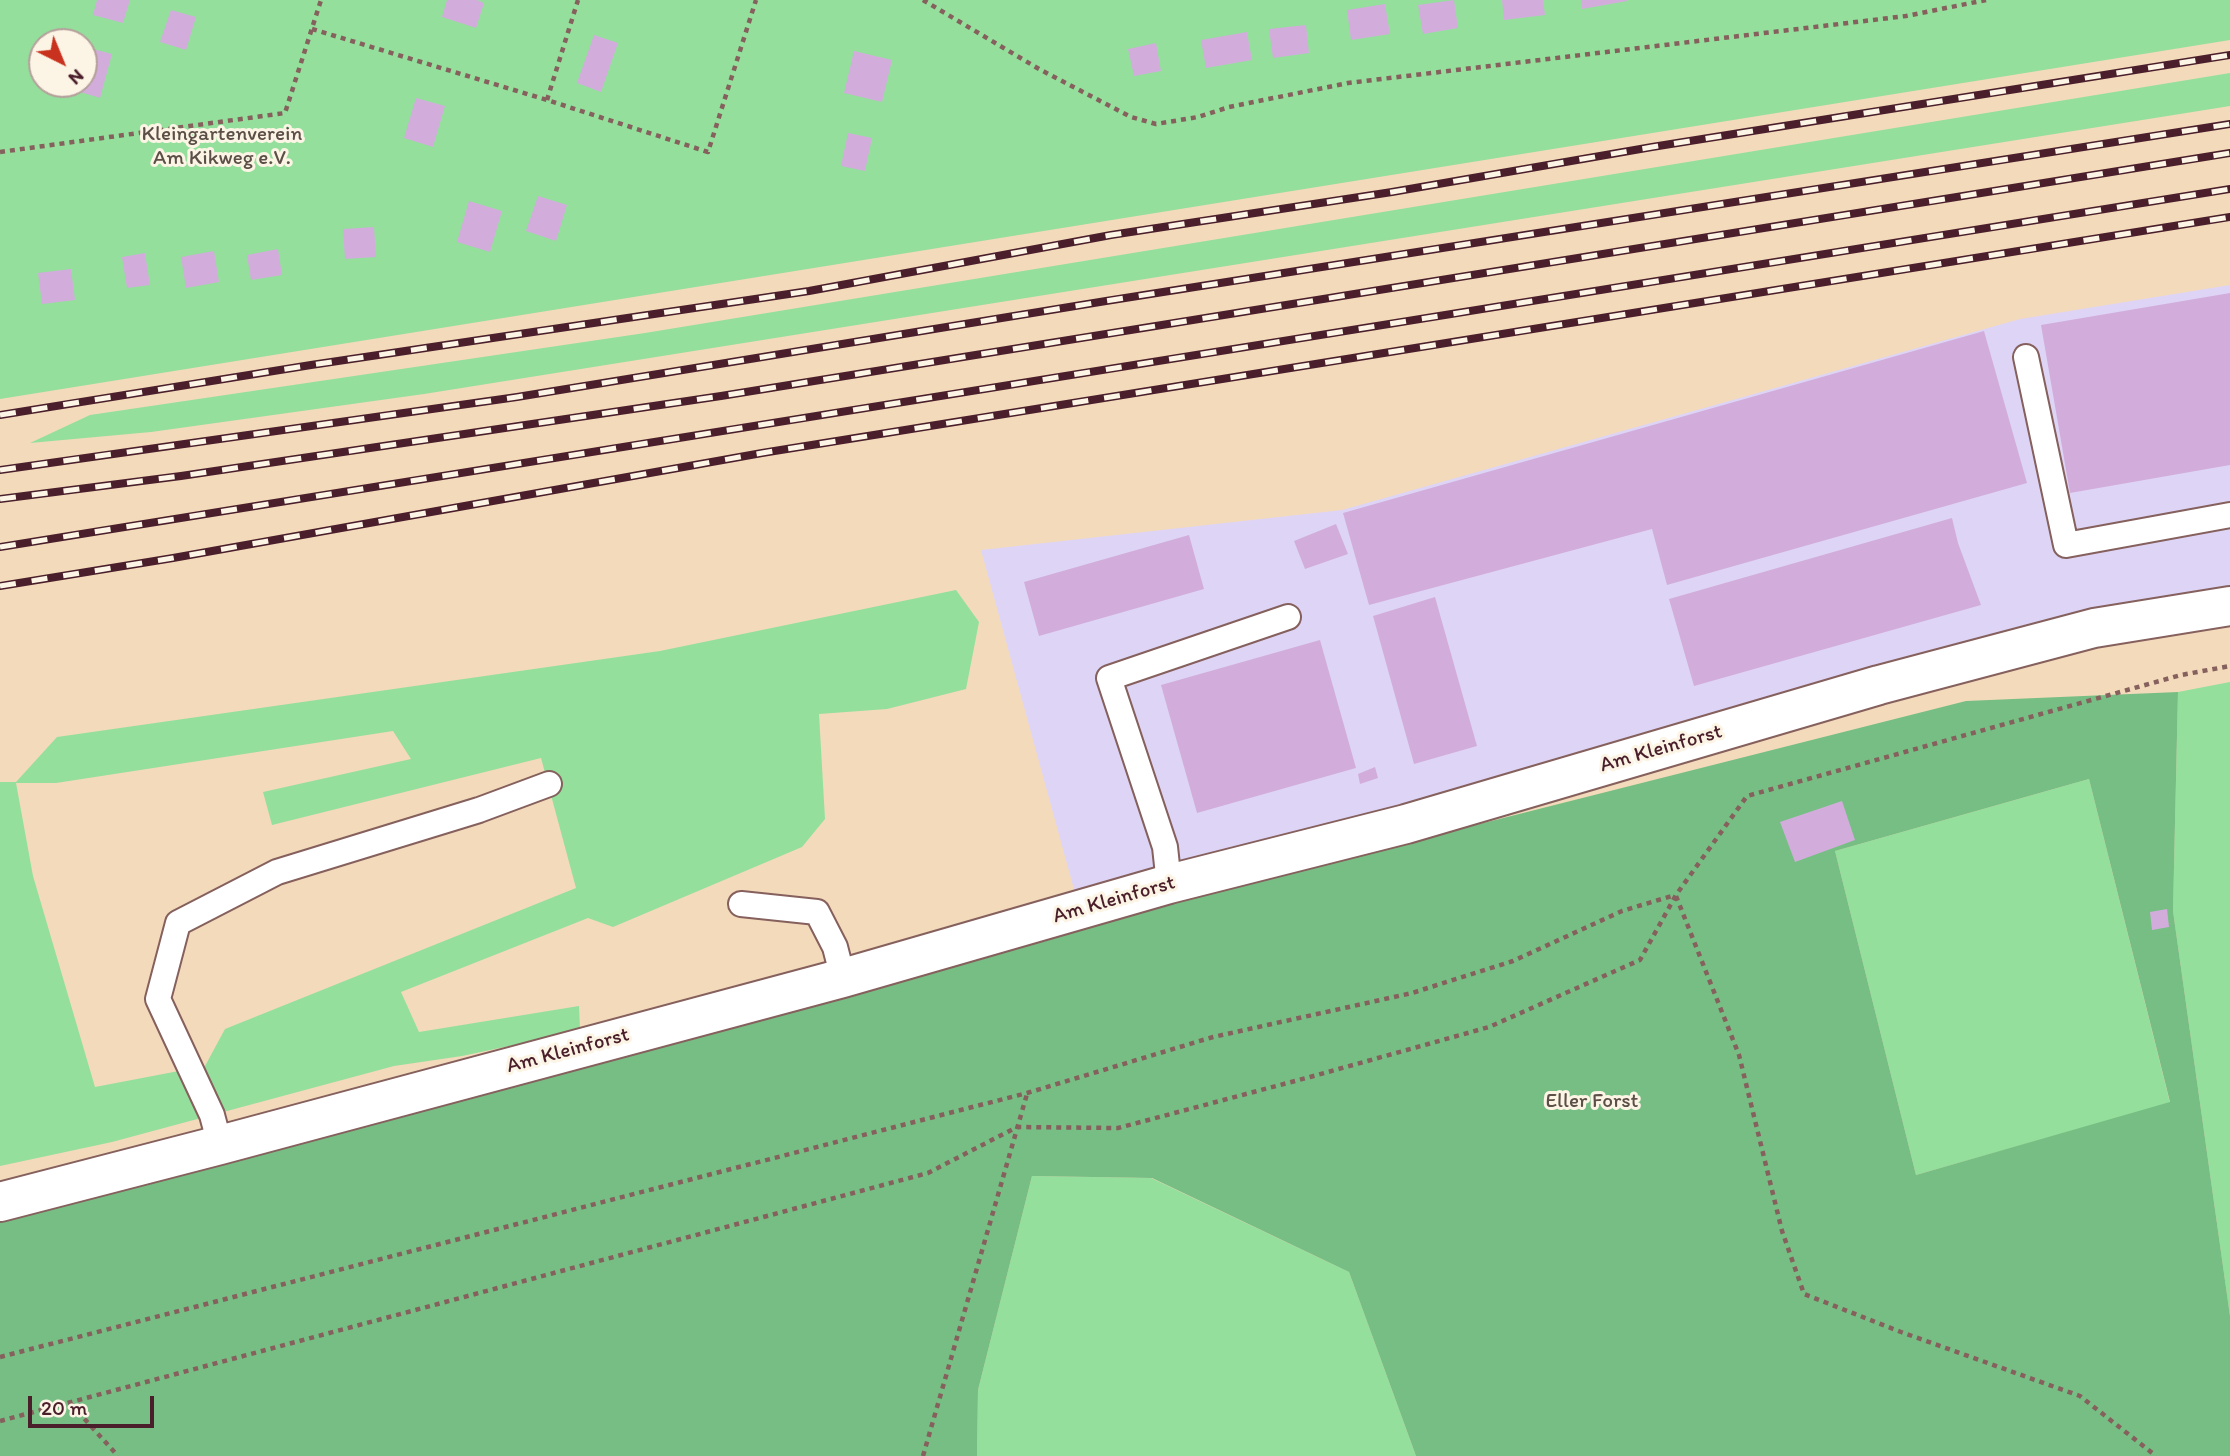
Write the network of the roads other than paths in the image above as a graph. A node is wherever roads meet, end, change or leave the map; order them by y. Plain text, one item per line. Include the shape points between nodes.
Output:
1 (2026, 357) dead end
2 (2230, 516) edge
3 (2230, 607) edge
4 (1288, 617) dead end
5 (549, 784) dead end
6 (1169, 884) junction
7 (741, 904) dead end
8 (843, 978) junction
9 (220, 1145) junction
10 (0, 1202) edge

1 - 2 lane via 2066,545
3 - 6 street, Am Kleinforst via 2094,628 1879,685 1406,824
4 - 6 lane via 1109,678 1165,847
5 - 9 lane via 277,872 178,923 158,999 212,1115
6 - 8 street, Am Kleinforst
7 - 8 lane via 817,912 835,947
8 - 9 street, Am Kleinforst
9 - 10 street, Am Kleinforst

